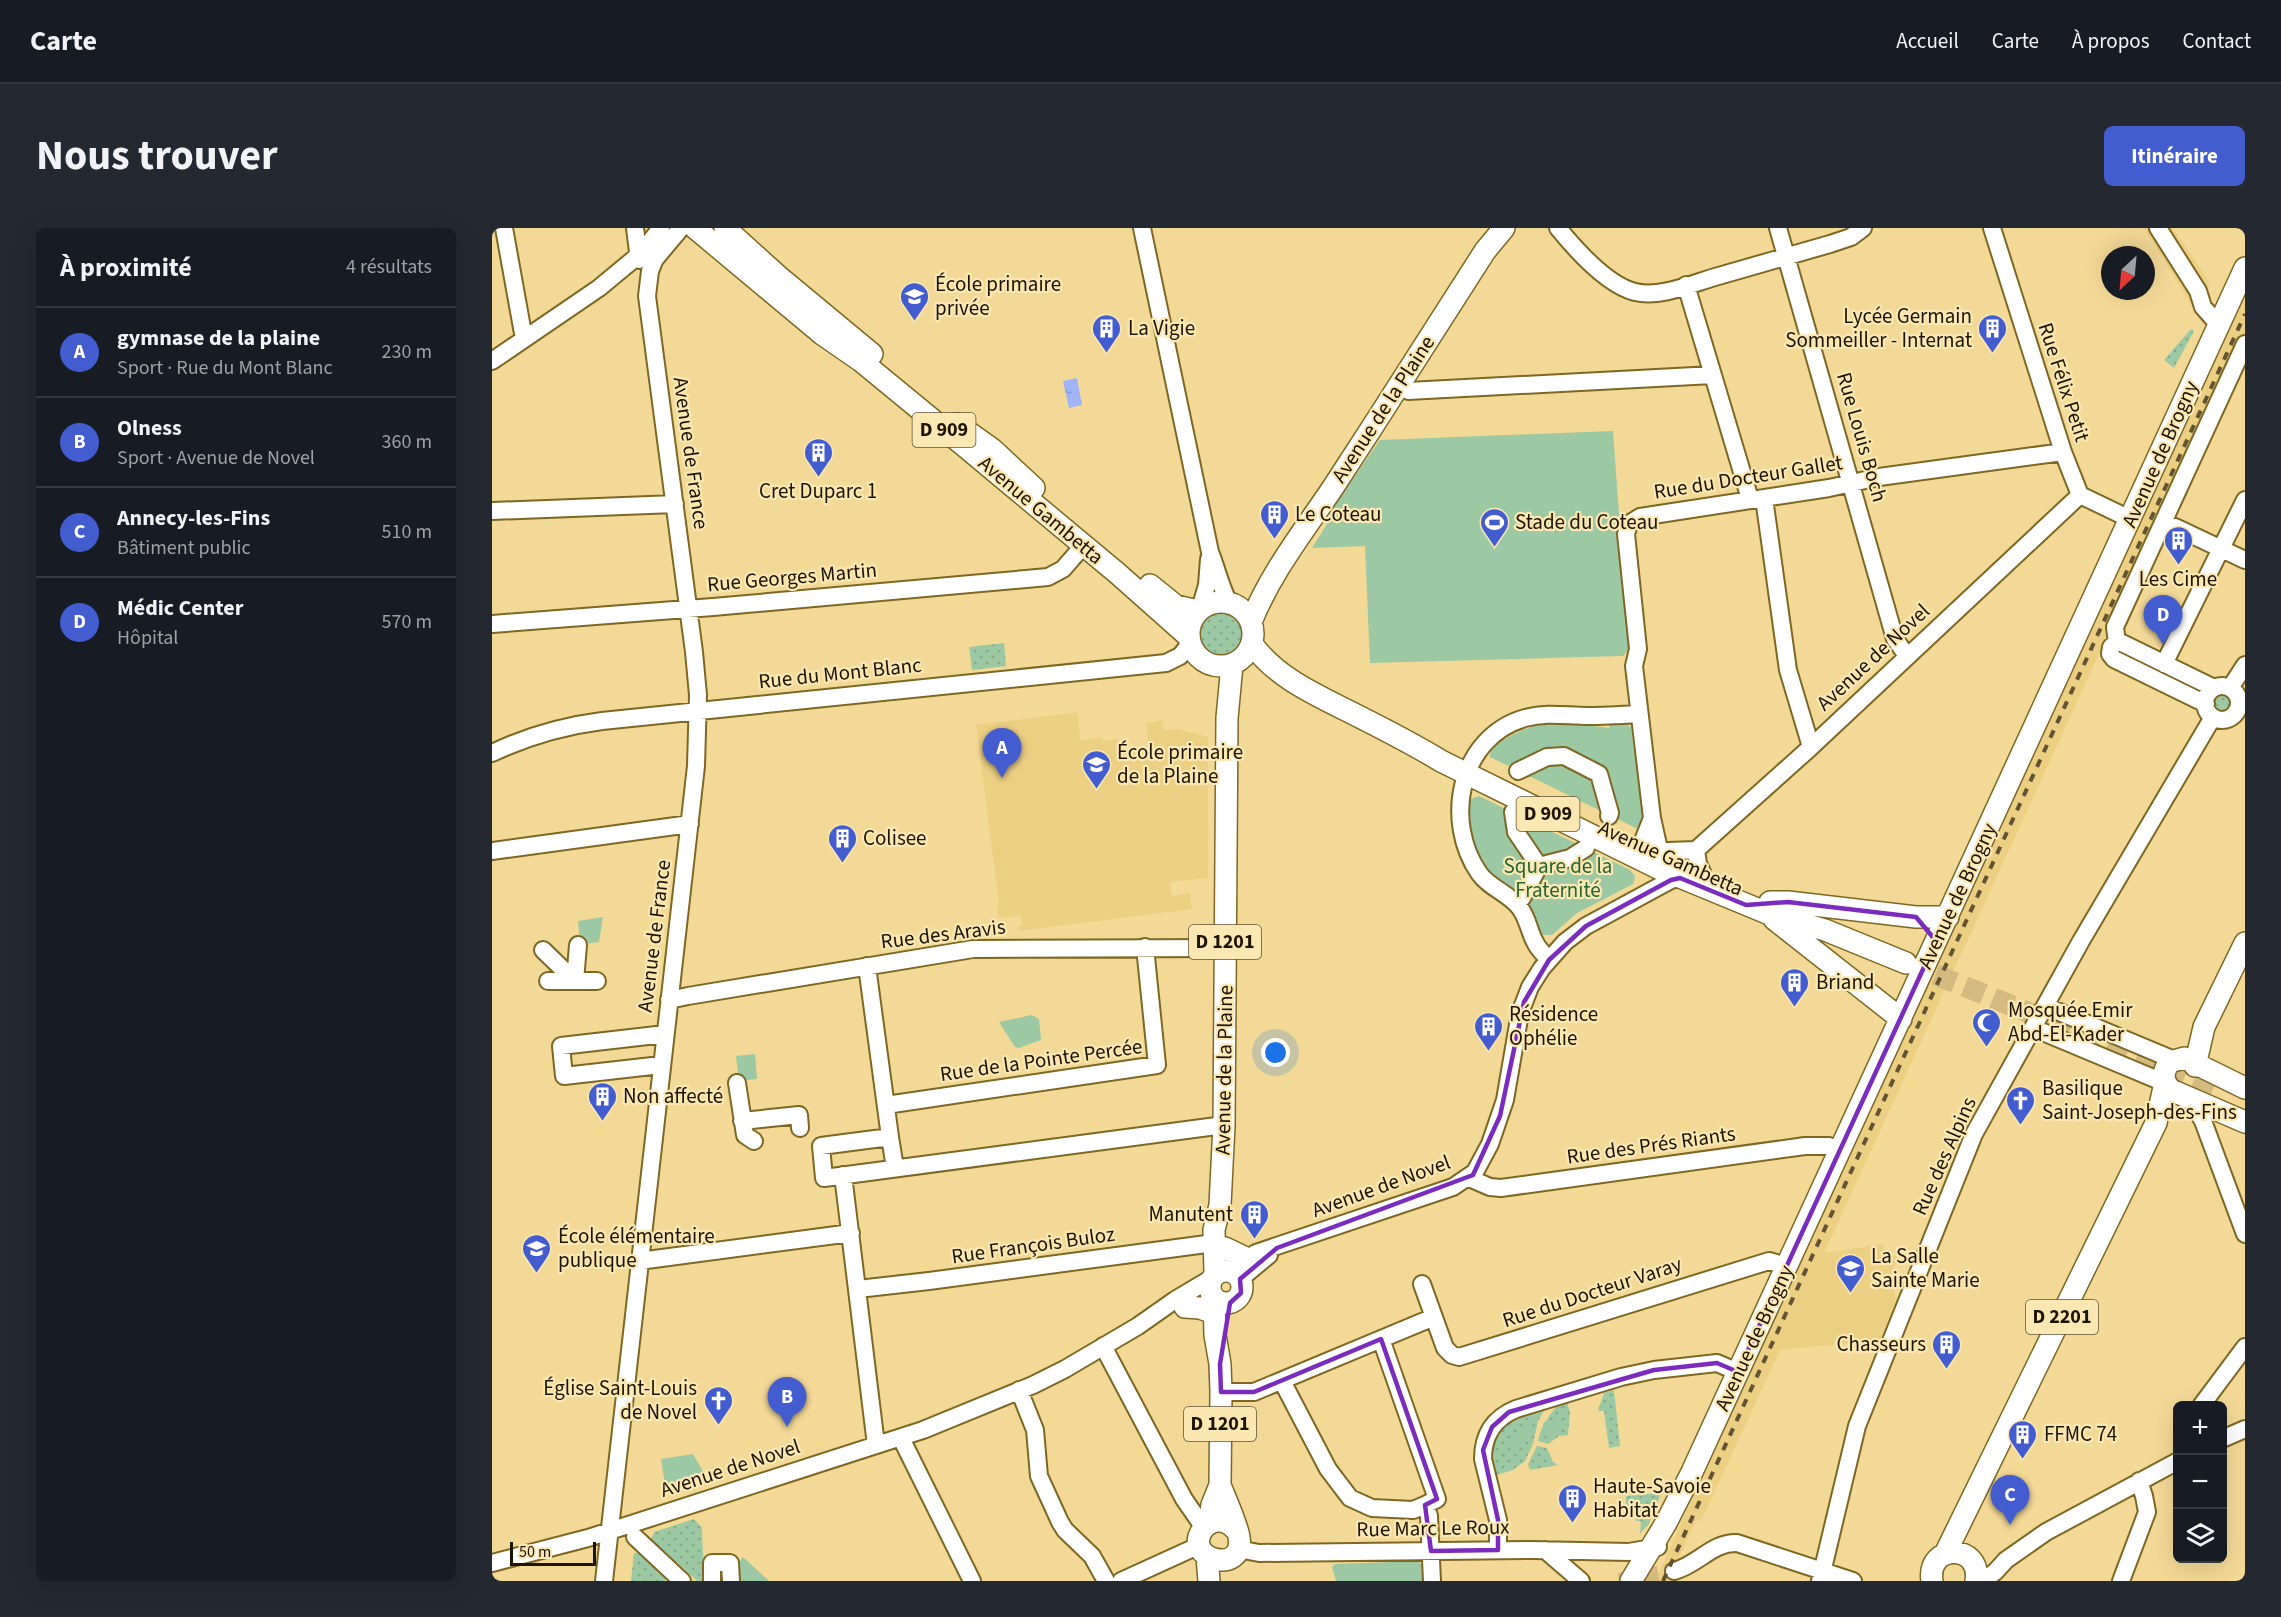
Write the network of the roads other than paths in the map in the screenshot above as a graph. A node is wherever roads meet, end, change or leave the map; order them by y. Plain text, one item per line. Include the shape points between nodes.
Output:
1 (504, 228) edge
2 (634, 228) edge
3 (661, 228) edge
4 (681, 228) edge
5 (695, 228) edge
6 (709, 228) edge
7 (1142, 228) edge
8 (1494, 228) edge
9 (1504, 228) edge
10 (1558, 228) edge
11 (1778, 228) edge
12 (1863, 228) edge
13 (1992, 228) edge
14 (2158, 228) edge
15 (730, 233) edge
16 (1485, 251) junction
17 (1788, 256) junction
18 (643, 262) junction
19 (2245, 268) edge
20 (1686, 285) junction
21 (2198, 291) junction
22 (2228, 305) junction
23 (2218, 325) junction
24 (524, 339) junction
25 (2245, 344) edge
26 (492, 361) edge
27 (1713, 375) junction
28 (1398, 385) junction
29 (2063, 452) junction
30 (1852, 483) junction
31 (2080, 495) junction
32 (1757, 499) junction
33 (2245, 500) edge
34 (675, 504) junction
35 (492, 511) edge
36 (2130, 519) junction
37 (2169, 524) junction
38 (1083, 546) junction
39 (2222, 549) junction
40 (1210, 552) junction
41 (2245, 560) edge
42 (1278, 566) junction
43 (1231, 604) junction
44 (689, 608) junction
45 (1199, 610) junction
46 (1251, 622) junction
47 (492, 624) edge
48 (1189, 640) junction
49 (2117, 643) junction
50 (1252, 644) junction
51 (1907, 656) junction
52 (1202, 661) junction
53 (1234, 664) junction
54 (2164, 664) junction
55 (2245, 665) edge
56 (2222, 688) junction
57 (1310, 692) junction
58 (698, 710) junction
59 (2209, 710) junction
60 (1639, 714) junction
61 (2240, 716) edge
62 (1227, 718) junction
63 (1810, 747) junction
64 (492, 753) edge
65 (1469, 768) junction
66 (1518, 771) dead end
67 (1513, 812) dead end
68 (1609, 816) dead end
69 (690, 824) junction
70 (1586, 848) dead end
71 (1651, 850) junction
72 (1696, 850) junction
73 (492, 851) edge
74 (1539, 866) junction
75 (1702, 872) junction
76 (1680, 878) junction
77 (1522, 898) dead end
78 (1775, 905) junction
79 (1916, 917) junction
80 (1948, 917) junction
81 (1936, 941) junction
82 (2245, 943) edge
83 (578, 945) dead end
84 (1145, 947) junction
85 (1225, 948) junction
86 (543, 950) dead end
87 (1549, 960) junction
88 (1906, 963) tunnel mouth
89 (867, 966) junction
90 (548, 981) dead end
91 (574, 981) junction
92 (597, 981) dead end
93 (669, 1000) junction
94 (1901, 1019) junction
95 (2038, 1019) junction
96 (2204, 1027) junction
97 (665, 1034) junction
98 (2174, 1059) junction
99 (661, 1065) junction
100 (2195, 1065) junction
101 (737, 1083) dead end
102 (2245, 1088) edge
103 (2189, 1091) junction
104 (2245, 1101) edge
105 (886, 1105) junction
106 (742, 1121) junction
107 (2245, 1122) edge
108 (1224, 1125) junction
109 (800, 1128) dead end
110 (890, 1137) junction
111 (754, 1142) dead end
112 (1840, 1151) junction
113 (895, 1168) junction
114 (843, 1175) junction
115 (1469, 1178) junction
116 (851, 1233) junction
117 (2245, 1234) edge
118 (1219, 1246) junction
119 (1276, 1248) junction
120 (1248, 1259) junction
121 (639, 1261) junction
122 (1787, 1266) junction
123 (1422, 1284) dead end
124 (1222, 1287) junction
125 (858, 1289) junction
126 (1185, 1307) joint
127 (1434, 1317) junction
128 (1138, 1326) junction
129 (1381, 1339) junction
130 (1103, 1346) junction
131 (2245, 1347) edge
132 (1738, 1371) junction
133 (1282, 1380) junction
134 (1020, 1390) junction
135 (1221, 1392) junction
136 (2205, 1401) edge
137 (2245, 1429) edge
138 (901, 1437) junction
139 (2227, 1437) edge
140 (876, 1445) junction
141 (2173, 1464) edge
142 (2139, 1481) junction
143 (1425, 1505) junction
144 (1666, 1523) junction
145 (608, 1531) junction
146 (635, 1537) dead end
147 (1217, 1542) junction
148 (1498, 1550) junction
149 (1545, 1550) junction
150 (1563, 1550) junction
151 (1431, 1551) junction
152 (1588, 1551) junction
153 (1960, 1556) junction
154 (2006, 1560) junction
155 (492, 1563) edge
156 (1575, 1568) junction
157 (1638, 1569) edge
158 (1674, 1571) tunnel mouth
159 (675, 1575) edge
160 (1822, 1576) edge
161 (1930, 1579) edge
162 (604, 1581) edge
163 (712, 1581) edge
164 (731, 1581) edge
165 (972, 1581) edge
166 (1106, 1581) edge
167 (1121, 1581) edge
168 (1209, 1581) edge
169 (1221, 1581) edge
170 (1432, 1581) edge
171 (1853, 1581) edge
172 (1976, 1581) edge
173 (1982, 1581) edge
174 (2121, 1581) edge

1 - 24 street
2 - 18 street, Avenue de France
3 - 18 street
4 - 18 street
5 - 38 main road, Avenue Gambetta / D 909
6 - 15 main road, Avenue Gambetta
7 - 40 street
8 - 16 main road, Avenue de la Plaine
9 - 16 main road, Avenue de la Plaine
10 - 20 street via 1598,270 1630,290 1651,293
11 - 17 street, Rue Louis Boch
12 - 17 street via 1844,240
13 - 29 street, Rue Félix Petit
14 - 21 street
15 - 45 main road, Avenue Gambetta / D 909 via 856,341 986,444 1168,601
16 - 28 main road, Avenue de la Plaine
17 - 20 street
17 - 30 street, Rue Louis Boch
18 - 24 street
18 - 34 street, Avenue de France
19 - 22 main road, Avenue de Brogny
20 - 27 street
21 - 22 street
21 - 23 street
22 - 23 main road, Avenue de Brogny
23 - 36 main road, Avenue de Brogny
24 - 26 street
25 - 37 street
27 - 28 street via 1408,391
27 - 32 street
28 - 42 main road, Avenue de la Plaine
29 - 30 street, Rue du Docteur Gallet
29 - 31 street, Rue Félix Petit
30 - 32 street, Rue du Docteur Gallet
30 - 51 street, Rue Louis Boch via 1895,639
31 - 36 street
31 - 51 street, Avenue de Novel
32 - 60 street, Rue du Docteur Gallet via 1640,517 1629,524 1626,534 1638,649 1634,666
32 - 63 street via 1788,670
33 - 39 street
34 - 35 street
34 - 44 street, Avenue de France
36 - 80 main road, Avenue de Brogny
37 - 39 street
37 - 49 street via 2115,627
38 - 44 street, Rue Georges Martin via 1063,569 1048,577
38 - 48 main road, Avenue Gambetta / D 909
39 - 41 street
39 - 54 street
40 - 43 street via 1221,589
40 - 45 street via 1207,585
42 - 43 main road, Avenue de la Plaine
42 - 46 main road, Avenue de la Plaine
43 - 45 main road via 1211,603
43 - 46 main road
44 - 47 street, Rue Georges Martin
44 - 58 street, Avenue de France
45 - 48 main road via 1190,624
46 - 50 main road
48 - 52 main road
48 - 58 street, Rue du Mont Blanc via 1180,656 1166,663
49 - 54 street
49 - 59 street via 2110,651 2114,659
50 - 53 main road
50 - 57 main road, Avenue Gambetta / D 909 via 1269,665
51 - 63 street, Avenue de Novel
52 - 53 main road via 1214,666
52 - 62 main road, Avenue de la Plaine / D 1201 via 1218,688
53 - 57 main road, Avenue Gambetta / D 909
53 - 62 main road, Avenue de la Plaine / D 1201
54 - 56 street
55 - 56 street
56 - 59 street via 2208,693
56 - 61 street via 2236,693
57 - 65 main road, Avenue Gambetta / D 909
58 - 64 street, Rue du Mont Blanc via 571,725 535,734
58 - 69 street, Avenue de France
59 - 61 street via 2225,719
59 - 95 street, Rue des Alpins
60 - 65 street via 1560,713 1526,718 1509,724 1486,741
60 - 71 street, Rue du Docteur Gallet via 1652,818
62 - 85 main road, Avenue de la Plaine / D 1201
63 - 72 street, Avenue de Novel
65 - 71 main road, Avenue Gambetta / D 909
65 - 76 main road, Avenue Gambetta / D 909
65 - 87 street via 1461,795 1460,820 1468,852 1483,878 1506,893 1522,911 1535,943
66 - 68 street via 1547,757 1564,756 1599,774
67 - 74 street via 1516,832
69 - 73 street
69 - 93 street, Avenue de France
70 - 74 street via 1570,858
71 - 72 street
71 - 75 main road, Avenue Gambetta / D 909
72 - 75 street
74 - 77 street
75 - 78 main road, Avenue Gambetta / D 909
76 - 78 main road, Avenue Gambetta / D 909
76 - 87 street, Avenue de Novel via 1586,926
78 - 79 main road
78 - 88 main road, Avenue Gambetta / D 909
78 - 94 main road via 1783,927
79 - 80 main road
79 - 81 main road via 1926,924
80 - 81 main road, Avenue de Brogny
81 - 94 main road, Avenue de Brogny
82 - 96 main road
83 - 91 street
84 - 85 street, Rue des Aravis
84 - 89 street, Rue des Aravis via 980,949
84 - 105 street, Rue de la Pointe Percée via 1157,1065
85 - 108 main road, Avenue de la Plaine / D 1201
86 - 91 street
87 - 115 street, Avenue de Novel via 1524,1002 1500,1116 1485,1157
89 - 93 street, Rue des Aravis
89 - 105 street
90 - 91 street
91 - 92 street
93 - 97 street, Avenue de France
94 - 112 main road, Avenue de Brogny
95 - 98 street
95 - 103 street via 2043,1032
95 - 160 street, Rue des Alpins via 1974,1134 1857,1426
96 - 98 main road
96 - 100 main road
97 - 99 street, Avenue de France
97 - 99 street via 561,1046 564,1076
98 - 100 main road via 2184,1058
98 - 103 main road via 2165,1069
99 - 121 street, Avenue de France
100 - 102 main road
100 - 103 main road via 2196,1083
101 - 106 street
103 - 104 main road
103 - 107 main road
103 - 117 street
103 - 153 main road, D 2201 via 2156,1123 1961,1524
105 - 110 street
106 - 109 street via 799,1115
106 - 111 street via 745,1135
108 - 113 street
108 - 118 main road, Avenue de la Plaine / D 1201 via 1220,1205 1214,1230
110 - 113 street
110 - 114 street via 821,1146 824,1178
112 - 115 street, Rue des Prés Riants via 1829,1146 1805,1146 1497,1188
112 - 122 main road, Avenue de Brogny
113 - 114 street
114 - 116 street
115 - 119 street, Avenue de Novel via 1453,1187
116 - 121 street
116 - 125 street
118 - 120 main road
118 - 124 main road, Avenue de la Plaine / D 1201
118 - 125 street, Rue François Buloz
119 - 120 street, Avenue de Novel
119 - 124 street, Avenue de Novel
120 - 124 street, Avenue de Novel
121 - 145 street, Avenue de France
122 - 127 street, Rue du Docteur Varay via 1769,1261 1462,1357 1448,1352
122 - 132 main road, Avenue de Brogny
123 - 127 street, Rue du Docteur Varay
124 - 126 main road via 1200,1308
124 - 128 street, Avenue de Novel via 1175,1300
124 - 135 main road, Avenue de la Plaine / D 1201 via 1215,1335
125 - 140 street
126 - 128 street, Avenue de Novel
127 - 129 street
128 - 130 street, Avenue de Novel
129 - 133 street
129 - 143 street via 1437,1499
130 - 134 street, Avenue de Novel
130 - 147 street via 1184,1500
131 - 136 street
132 - 144 main road, Avenue de Brogny
132 - 148 street via 1717,1363 1638,1373 1502,1416 1487,1434 1483,1450 1498,1520
133 - 135 street via 1250,1393
133 - 143 street via 1328,1469 1350,1498 1372,1508 1413,1509
134 - 138 street, Avenue de Novel
134 - 166 street via 1035,1430 1039,1476 1065,1530 1092,1556
135 - 147 main road, Avenue de la Plaine / D 1201 via 1220,1485 1212,1504
137 - 139 street
138 - 140 street, Avenue de Novel
138 - 165 street
140 - 145 street, Avenue de Novel
141 - 142 street
142 - 154 street via 2068,1519
142 - 174 street via 2147,1512
143 - 151 street via 1430,1516
144 - 157 main road, Avenue de Brogny
144 - 157 street via 1645,1542
145 - 155 street, Avenue de Novel
145 - 162 street, Avenue de France
146 - 159 street
147 - 151 street, Rue Marc Le Roux via 1258,1553
147 - 167 street
147 - 168 main road, Avenue de la Plaine
147 - 169 main road, Avenue de la Plaine / D 1201
148 - 149 street, Rue Marc Le Roux
148 - 151 street, Rue Marc Le Roux
149 - 150 street, Rue Marc Le Roux
149 - 156 street via 1581,1581
150 - 152 street, Rue Marc Le Roux
150 - 156 street
151 - 170 street
152 - 156 street
152 - 157 street, Rue Marc Le Roux
153 - 154 street
153 - 161 main road via 1935,1563
153 - 172 main road via 1976,1571
154 - 173 street
158 - 160 street via 1729,1542 1744,1544
160 - 171 street
163 - 164 street via 710,1561 730,1563

